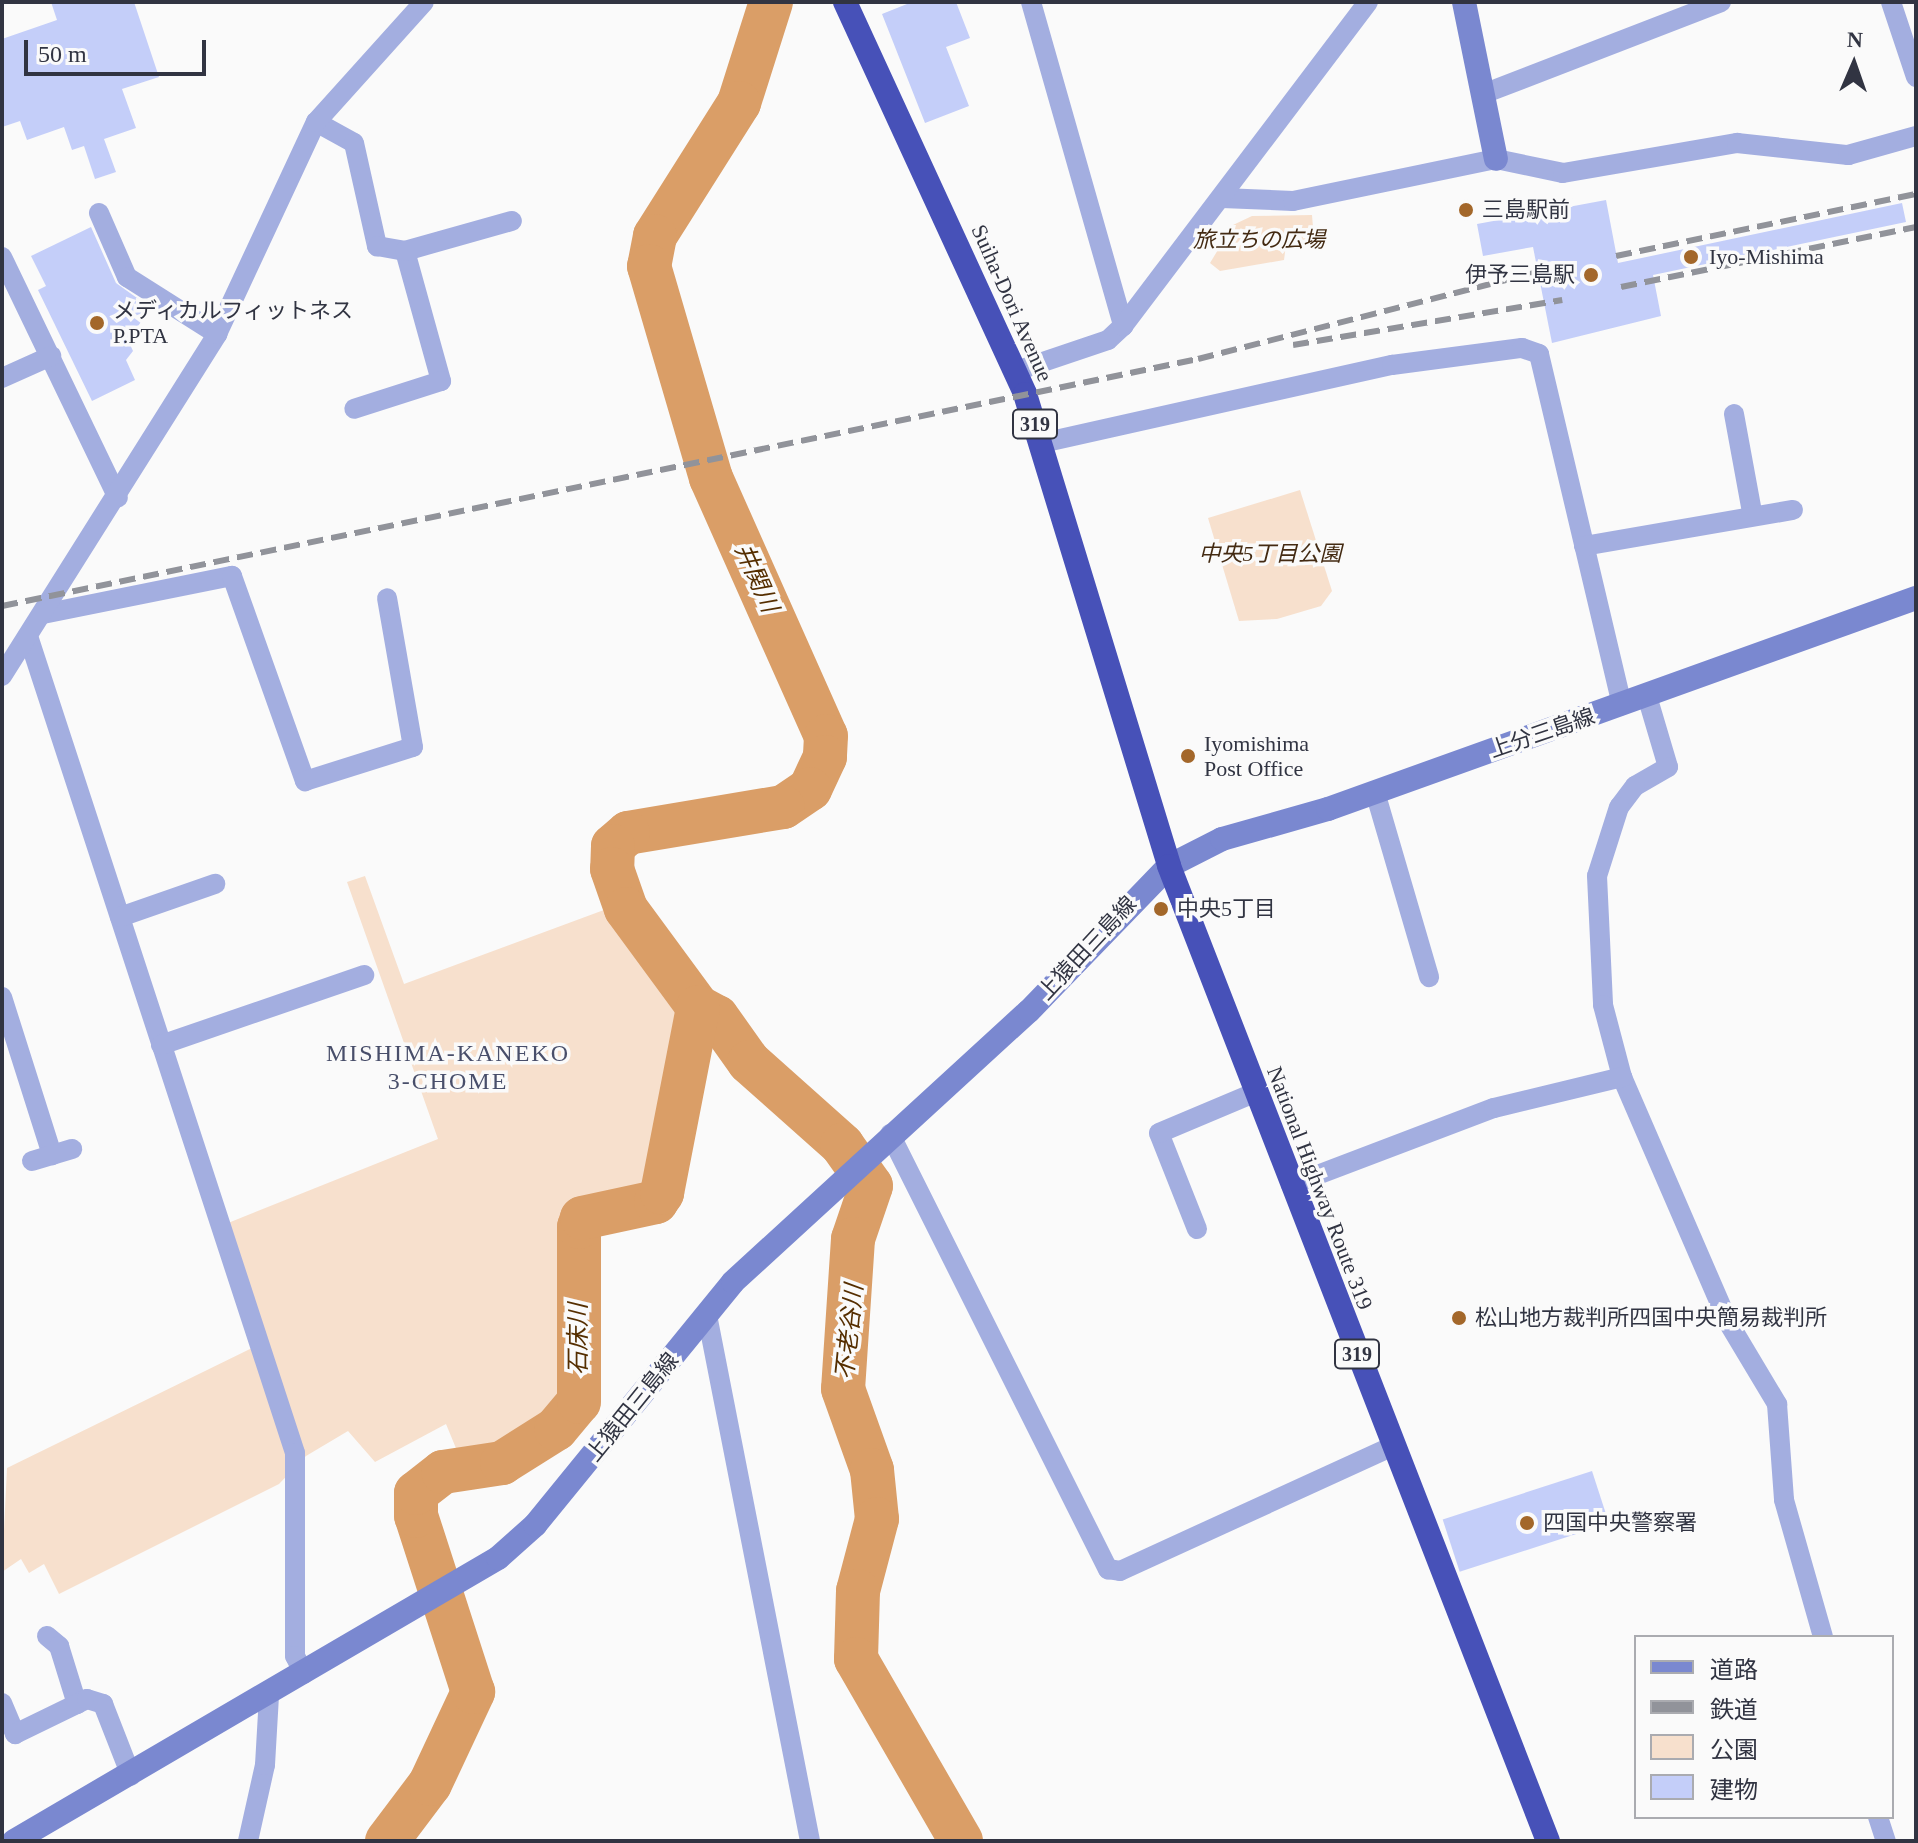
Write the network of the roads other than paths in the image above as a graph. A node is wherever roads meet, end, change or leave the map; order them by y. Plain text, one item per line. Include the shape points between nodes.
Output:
1 (424, 2) edge
2 (845, 2) edge
3 (1031, 2) edge
4 (1368, 2) edge
5 (1464, 2) edge
6 (1721, 2) edge
7 (1891, 2) edge
8 (1916, 77) edge
9 (1483, 94) junction
10 (316, 122) junction
11 (1916, 136) edge
12 (1496, 159) junction
13 (1222, 198) junction
14 (99, 213) dead end
15 (512, 221) dead end
16 (405, 251) junction
17 (2, 257) edge
18 (1123, 326) junction
19 (217, 334) junction
20 (51, 356) junction
21 (1016, 371) junction
22 (2, 378) edge
23 (354, 409) dead end
24 (1734, 414) dead end
25 (1042, 443) junction
26 (118, 498) junction
27 (1793, 510) dead end
28 (1752, 512) junction
29 (1584, 546) junction
30 (387, 598) dead end
31 (1916, 598) edge
32 (43, 614) junction
33 (29, 639) junction
34 (2, 676) edge
35 (1647, 696) junction
36 (1622, 705) junction
37 (1375, 792) junction
38 (1169, 866) junction
39 (215, 884) dead end
40 (120, 917) junction
41 (364, 975) dead end
42 (1429, 977) dead end
43 (2, 997) edge
44 (161, 1045) junction
45 (1622, 1077) junction
46 (1254, 1093) junction
47 (890, 1134) junction
48 (52, 1155) dead end
49 (1291, 1185) junction
50 (1197, 1229) dead end
51 (707, 1315) junction
52 (1393, 1446) junction
53 (1822, 1635) edge
54 (47, 1636) dead end
55 (304, 1674) junction
56 (269, 1696) junction
57 (2, 1703) edge
58 (77, 1704) junction
59 (131, 1776) junction
60 (1879, 1819) edge
61 (14, 1841) edge
62 (248, 1841) edge
63 (810, 1841) edge
64 (1548, 1841) edge
65 (1886, 1841) edge

1 - 10 street
2 - 21 highway, Suiha-Dori Avenue / 319
3 - 18 street
4 - 13 street
5 - 9 main road
6 - 9 street
7 - 8 street
9 - 12 main road
10 - 16 street via 354,143 377,246
10 - 19 street
11 - 12 street via 1872,153 1737,143 1563,173
12 - 13 street via 1293,201
13 - 18 street
14 - 19 street via 127,277
15 - 16 street
16 - 23 street via 441,381
17 - 20 street
18 - 21 street via 1108,340
19 - 26 street
20 - 22 street
20 - 26 street
21 - 25 highway, Suiha-Dori Avenue / 319
24 - 28 street
25 - 29 street via 1392,365 1522,348 1539,354
25 - 38 highway, Suiha-Dori Avenue / 319 via 1110,690
26 - 32 street
27 - 28 street
28 - 29 street
29 - 36 street
30 - 32 street via 413,747 305,781 232,576
31 - 35 main road, 上分三島線
32 - 33 street
33 - 34 street
33 - 40 street
35 - 36 main road, 上分三島線
35 - 45 street via 1668,767 1635,786 1619,807 1597,876 1603,1005
36 - 37 main road, 上分三島線
37 - 38 main road, 上分三島線 via 1222,839
37 - 42 street
38 - 46 highway, National Highway Route 319 / 319
38 - 47 main road, 上猿田三島線 via 1029,1011
39 - 40 street
40 - 44 street
41 - 44 street
43 - 48 street
44 - 55 street via 295,1453 295,1656
45 - 49 street via 1494,1108
45 - 53 street via 1728,1322 1777,1404 1784,1500
46 - 49 highway, National Highway Route 319 / 319
46 - 50 street via 1159,1133
47 - 51 main road, 上猿田三島線
47 - 52 street via 1108,1569 1120,1571
49 - 52 highway, National Highway Route 319 / 319
51 - 55 main road, 上猿田三島線 via 535,1525 429,1602
51 - 63 street
52 - 64 highway, National Highway Route 319 / 319
54 - 58 street via 59,1646
55 - 56 main road, 上猿田三島線
56 - 59 main road, 上猿田三島線
56 - 62 street via 265,1765
57 - 58 street via 15,1734
58 - 59 street via 103,1704
59 - 61 main road, 上猿田三島線
60 - 65 street

